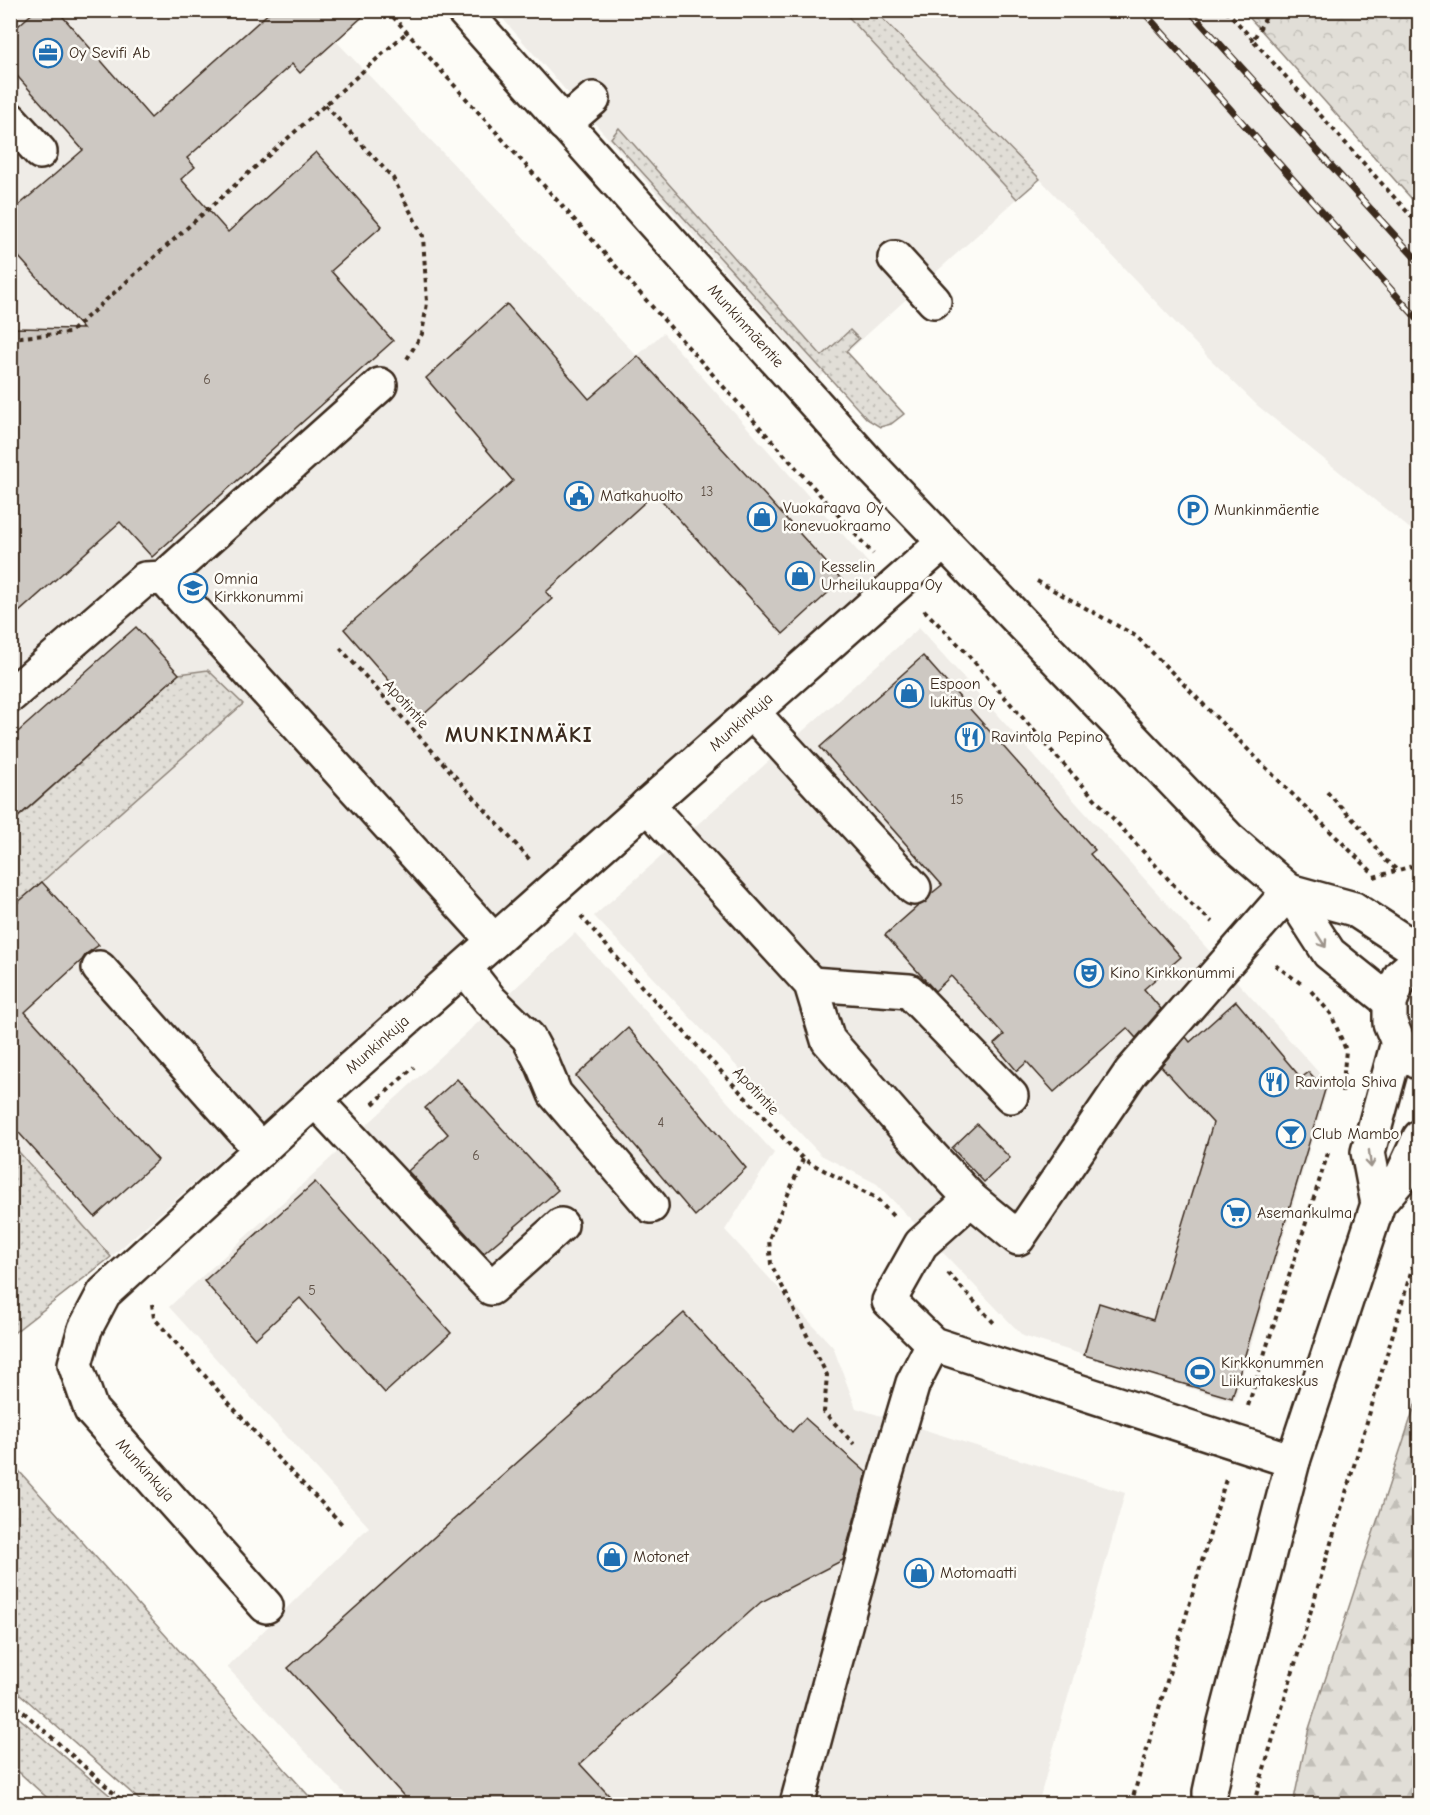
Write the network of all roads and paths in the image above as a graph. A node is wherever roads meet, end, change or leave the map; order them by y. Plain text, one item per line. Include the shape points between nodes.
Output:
1 (462, 10) edge
2 (1226, 10) edge
3 (1270, 10) edge
4 (407, 32) dead end
5 (1253, 40) junction
6 (593, 99) dead end
7 (325, 105) junction
8 (10, 119) edge
9 (564, 124) junction
10 (40, 152) dead end
11 (1419, 226) edge
12 (895, 258) dead end
13 (934, 301) dead end
14 (10, 339) edge
15 (380, 385) joint
16 (944, 542) junction
17 (164, 578) junction
18 (1035, 580) dead end
19 (340, 648) dead end
20 (10, 696) edge
21 (752, 712) junction
22 (1327, 792) dead end
23 (647, 805) junction
24 (1419, 864) edge
25 (1396, 870) junction
26 (1376, 876) junction
27 (1382, 881) dead end
28 (1368, 885) dead end
29 (556, 888) junction
30 (914, 888) dead end
31 (1288, 891) junction
32 (590, 909) dead end
33 (582, 916) junction
34 (573, 924) dead end
35 (494, 941) junction
36 (1419, 952) edge
37 (1419, 959) edge
38 (99, 968) dead end
39 (465, 968) junction
40 (811, 984) junction
41 (1390, 1002) junction
42 (1409, 1053) edge
43 (421, 1061) dead end
44 (1011, 1096) dead end
45 (315, 1100) junction
46 (344, 1131) junction
47 (1419, 1137) edge
48 (261, 1150) junction
49 (803, 1159) junction
50 (971, 1198) junction
51 (1378, 1204) junction
52 (651, 1206) dead end
53 (561, 1225) dead end
54 (1419, 1241) edge
55 (921, 1245) junction
56 (156, 1297) dead end
57 (997, 1325) dead end
58 (933, 1344) junction
59 (1238, 1404) dead end
60 (1249, 1404) dead end
61 (1293, 1461) junction
62 (885, 1477) junction
63 (342, 1524) dead end
64 (266, 1606) dead end
65 (10, 1700) edge
66 (126, 1804) edge
67 (797, 1804) edge
68 (1210, 1804) edge
69 (1255, 1804) edge

1 - 9 street, Munkinmäentie
2 - 5 path
3 - 5 path
4 - 7 path
5 - 11 path
6 - 9 street
7 - 14 path via 69,333
7 - 15 path via 393,178 423,236 427,303 422,334 409,358
8 - 10 street
9 - 16 street, Munkinmäentie
12 - 13 street
15 - 17 street
16 - 21 street, Munkinkuja
16 - 31 street, Munkinmäentie via 1228,838
17 - 20 street via 145,579
17 - 35 street
18 - 26 path via 1136,636
19 - 29 path, Apotintie
21 - 23 street, Munkinkuja
21 - 30 street
22 - 25 path
23 - 29 street, Munkinkuja
23 - 40 street
24 - 25 path
25 - 26 path
26 - 27 path
26 - 28 path
29 - 33 path, Apotintie
29 - 35 street, Munkinkuja
31 - 36 street, Munkinmäentie via 1354,909
31 -> 41 street, Munkinmäentie via 1329,953
31 - 50 street via 1131,1072 1018,1238
32 - 33 path
33 - 34 path
33 - 49 path, Apotintie via 643,988
35 - 39 street, Munkinkuja
37 - 41 street via 1401,975
38 - 48 street
39 - 45 street, Munkinkuja
39 - 52 street via 528,1037 555,1094
40 - 44 street via 909,991
40 - 50 street via 828,1040
41 - 42 street via 1390,1023
42 -> 51 street via 1368,1152
43 - 46 path
45 - 46 street
45 - 48 street, Munkinkuja
46 - 53 street via 491,1288
47 - 51 street via 1402,1176
48 - 64 street, Munkinkuja via 104,1293 85,1329 75,1364 91,1410
49 - 55 path, Apotintie via 876,1198
49 - 62 path via 770,1239 771,1264 827,1375 824,1412
50 - 55 street
51 - 61 street
54 - 69 path
55 - 57 path, Apotintie
55 - 58 street via 889,1301
56 - 63 path via 151,1305 154,1318 273,1453
58 - 61 street
58 - 62 street via 913,1383
59 - 60 path
61 - 68 street via 1225,1722
62 - 67 street
65 - 66 path

